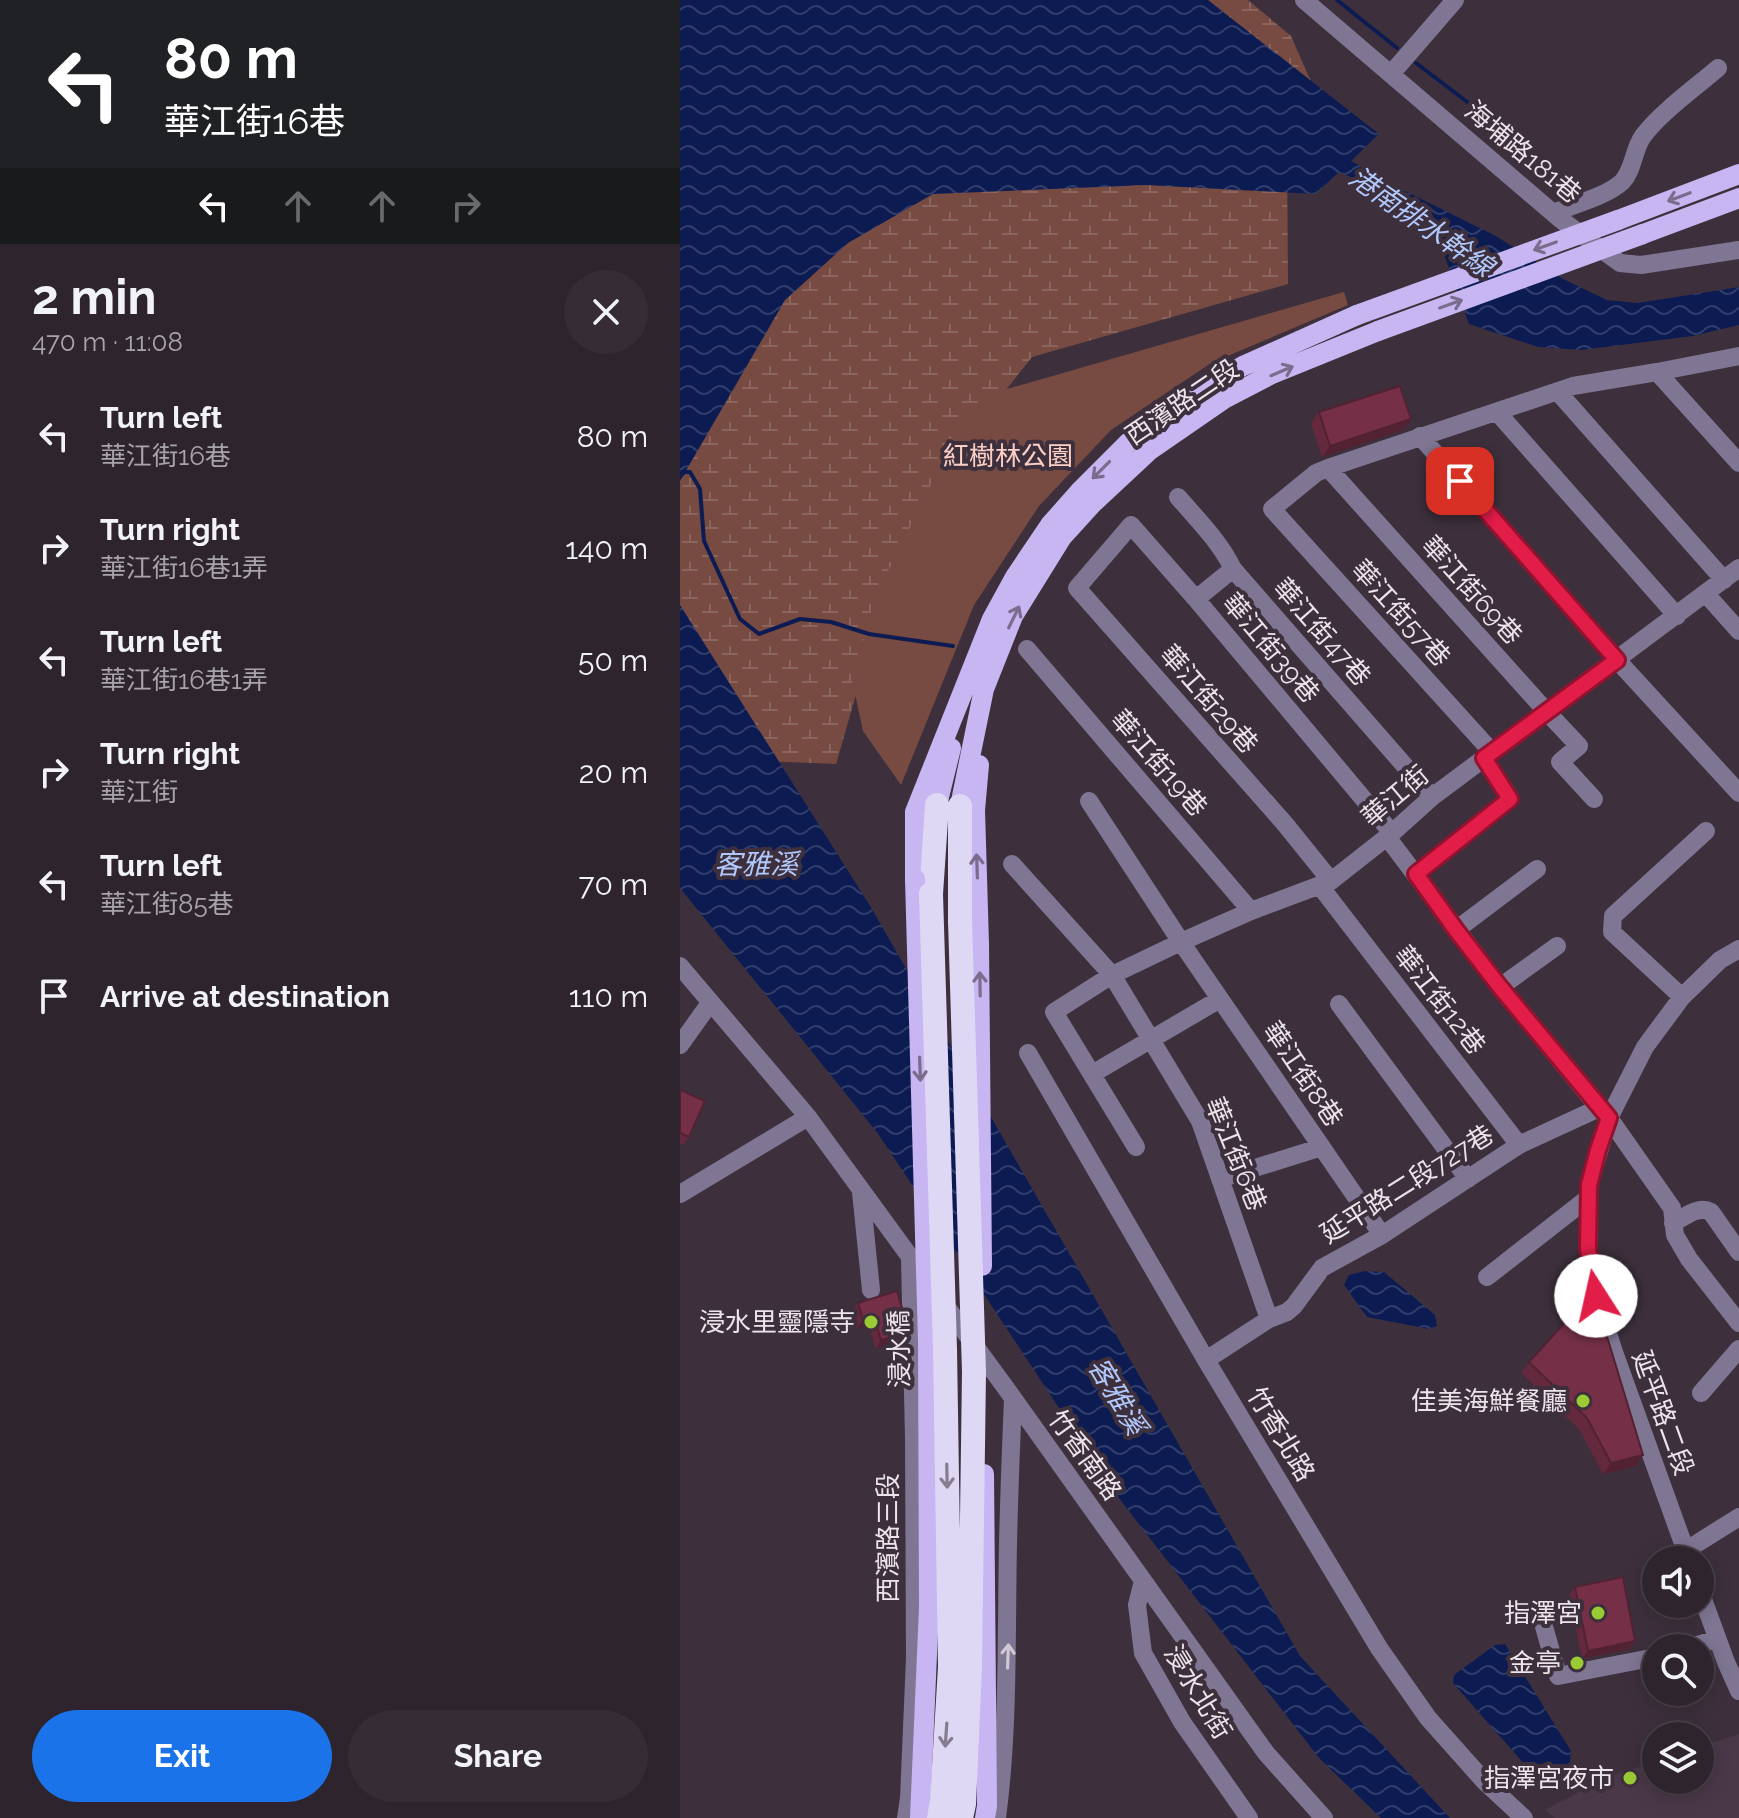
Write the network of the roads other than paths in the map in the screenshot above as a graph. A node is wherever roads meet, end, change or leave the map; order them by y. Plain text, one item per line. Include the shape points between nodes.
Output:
1 (1304, 0) edge
2 (1455, 0) edge
3 (1718, 68) dead end
4 (1391, 74) junction
5 (1739, 174) edge
6 (1739, 198) edge
7 (1553, 213) junction
8 (1739, 250) edge
9 (1739, 356) edge
10 (1657, 372) junction
11 (1558, 392) junction
12 (1497, 412) junction
13 (1420, 436) junction
14 (1739, 463) edge
15 (1328, 468) junction
16 (1178, 497) dead end
17 (1107, 554) joint
18 (1739, 568) edge
19 (1233, 569) junction
20 (1724, 580) junction
21 (1706, 594) junction
22 (1196, 599) junction
23 (1677, 616) junction
24 (1739, 631) edge
25 (1027, 649) dead end
26 (1617, 660) junction
27 (976, 684) junction
28 (1546, 711) junction
29 (1488, 755) junction
30 (1739, 793) edge
31 (1432, 797) junction
32 (1594, 799) dead end
33 (1089, 801) dead end
34 (948, 806) junction
35 (1706, 831) dead end
36 (1390, 835) junction
37 (1012, 864) dead end
38 (1537, 869) dead end
39 (1416, 874) junction
40 (1326, 884) junction
41 (923, 886) junction
42 (1251, 911) junction
43 (1456, 930) junction
44 (1181, 942) junction
45 (1557, 946) dead end
46 (1739, 949) edge
47 (680, 966) edge
48 (1112, 975) junction
49 (1500, 987) junction
50 (1682, 997) junction
51 (1220, 999) junction
52 (710, 1003) junction
53 (1339, 1004) dead end
54 (1151, 1039) junction
55 (680, 1045) edge
56 (1028, 1053) dead end
57 (1092, 1074) junction
58 (1604, 1113) junction
59 (808, 1117) junction
60 (1519, 1145) junction
61 (1136, 1147) dead end
62 (1322, 1147) junction
63 (1220, 1179) junction
64 (1468, 1179) junction
65 (860, 1189) junction
66 (680, 1194) edge
67 (1588, 1198) junction
68 (1673, 1223) junction
69 (1382, 1235) junction
70 (1739, 1252) edge
71 (910, 1258) junction
72 (1487, 1277) dead end
73 (871, 1290) dead end
74 (1732, 1301) edge
75 (1269, 1319) junction
76 (1739, 1323) edge
77 (1739, 1349) edge
78 (1206, 1360) junction
79 (1701, 1393) dead end
80 (1013, 1398) junction
81 (1739, 1517) edge
82 (1683, 1546) edge
83 (1700, 1546) edge
84 (1143, 1581) junction
85 (1541, 1616) dead end
86 (1710, 1618) edge
87 (1717, 1639) junction
88 (1714, 1640) edge
89 (1642, 1660) edge
90 (1739, 1691) edge
91 (906, 1818) edge
92 (920, 1818) edge
93 (939, 1818) edge
94 (961, 1818) edge
95 (985, 1818) edge
96 (997, 1818) edge
97 (1249, 1818) edge
98 (1324, 1818) edge
99 (1524, 1818) edge

1 - 4 street, 海埔路181巷
2 - 4 street
3 - 7 street via 1651,126 1622,182
4 - 7 street, 海埔路181巷
5 -> 27 main road, 西濱路二段, bridge via 1357,315 1192,394 1128,443 1050,525 992,619
27 -> 6 main road, 西濱路二段, bridge via 1062,537 1150,450 1224,399 1378,331
7 - 8 street, 海埔路181巷 via 1620,263 1641,265
9 - 10 street
10 - 11 street
10 - 14 street
11 - 12 street
11 - 20 street
12 - 13 street
12 - 23 street
13 - 15 street
13 - 26 street
15 - 28 street, 華江街69巷
15 - 29 street, 華江街57巷 via 1272,509
16 - 19 street, 華江街47巷
17 - 22 street, 華江街39巷 via 1131,525
17 - 40 street, 華江街29巷 via 1077,588 1285,824
18 - 20 street, 華江街
19 - 22 street
19 - 31 street, 華江街47巷
20 - 21 street, 華江街
21 - 23 street, 華江街
21 - 24 street
22 - 36 street, 華江街39巷
23 - 26 street, 華江街
25 - 42 street, 華江街19巷
26 - 28 street, 華江街
26 - 30 street
27 - 34 main road, 西濱路二段
27 - 41 main road, 西濱路二段 via 915,812
95 -> 27 main road, 西濱路二段, bridge
28 - 29 street, 華江街
28 - 32 street, 華江街69巷 via 1579,746 1560,762
29 - 31 street, 華江街
29 - 39 street, 華江街57巷 via 1510,799
31 - 36 street, 華江街
33 - 44 street, 華江街8巷
34 - 41 highway
34 - 94 highway, bridge via 960,921 974,1372 970,1666
35 - 50 street via 1613,916 1612,932
36 - 39 street, 華江街39巷
36 - 40 street, 華江街
37 - 48 street, 華江街6巷
38 - 43 street
39 - 43 street, 華江街39巷
40 - 42 street, 華江街
40 - 60 street, 華江街12巷
41 -> 92 main road, 浸水橋, bridge via 929,1635
41 -> 93 highway, 浸水橋, bridge via 945,1349 950,1667
42 - 44 street, 華江街
43 - 49 street, 華江街39巷
44 - 48 street, 華江街
44 - 51 street, 華江街8巷
45 - 49 street
46 - 50 street, 延平路二段
47 - 52 street, 竹香南路
48 - 54 street, 華江街6巷
48 - 57 street, 華江街 via 1054,1012
49 - 58 street, 華江街39巷
50 - 58 street, 延平路二段
51 - 54 street
51 - 62 street, 華江街8巷
52 - 55 street
52 - 59 street, 竹香南路
53 - 64 street
54 - 57 street
54 - 63 street, 華江街6巷 via 1200,1121
56 - 78 street, 竹香北路
57 - 61 street
58 - 60 street, 延平路二段727巷
58 - 67 street, 延平路二段
58 - 68 street, 華江街39巷 via 1672,1208
59 - 65 street, 竹香南路
59 - 66 street
60 - 64 street, 延平路二段727巷
62 - 63 street
62 - 69 street, 華江街8巷
63 - 75 street, 華江街6巷
64 - 69 street, 延平路二段727巷
65 - 71 street, 竹香南路
65 - 73 street
67 - 72 street
67 - 82 street, 延平路二段 via 1588,1249 1596,1296
68 - 70 street via 1705,1209
68 - 74 street, 華江街39巷 via 1689,1259
69 - 75 street, 延平路二段727巷 via 1322,1268 1294,1306
71 - 80 street, 竹香南路
71 - 91 street, 西濱路三段 via 915,1658
74 - 76 street, 華江街39巷
75 - 78 street, 延平路二段727巷
77 - 79 street
78 - 99 street, 竹香北路 via 1379,1648 1428,1718
80 - 84 street, 竹香南路
96 -> 80 street via 1008,1644
81 - 83 street
84 - 97 street, 浸水北街 via 1137,1605 1143,1653 1182,1722
84 - 98 street, 竹香南路 via 1266,1753
85 - 89 street via 1558,1676
86 - 87 street
87 - 88 street
87 - 90 street

